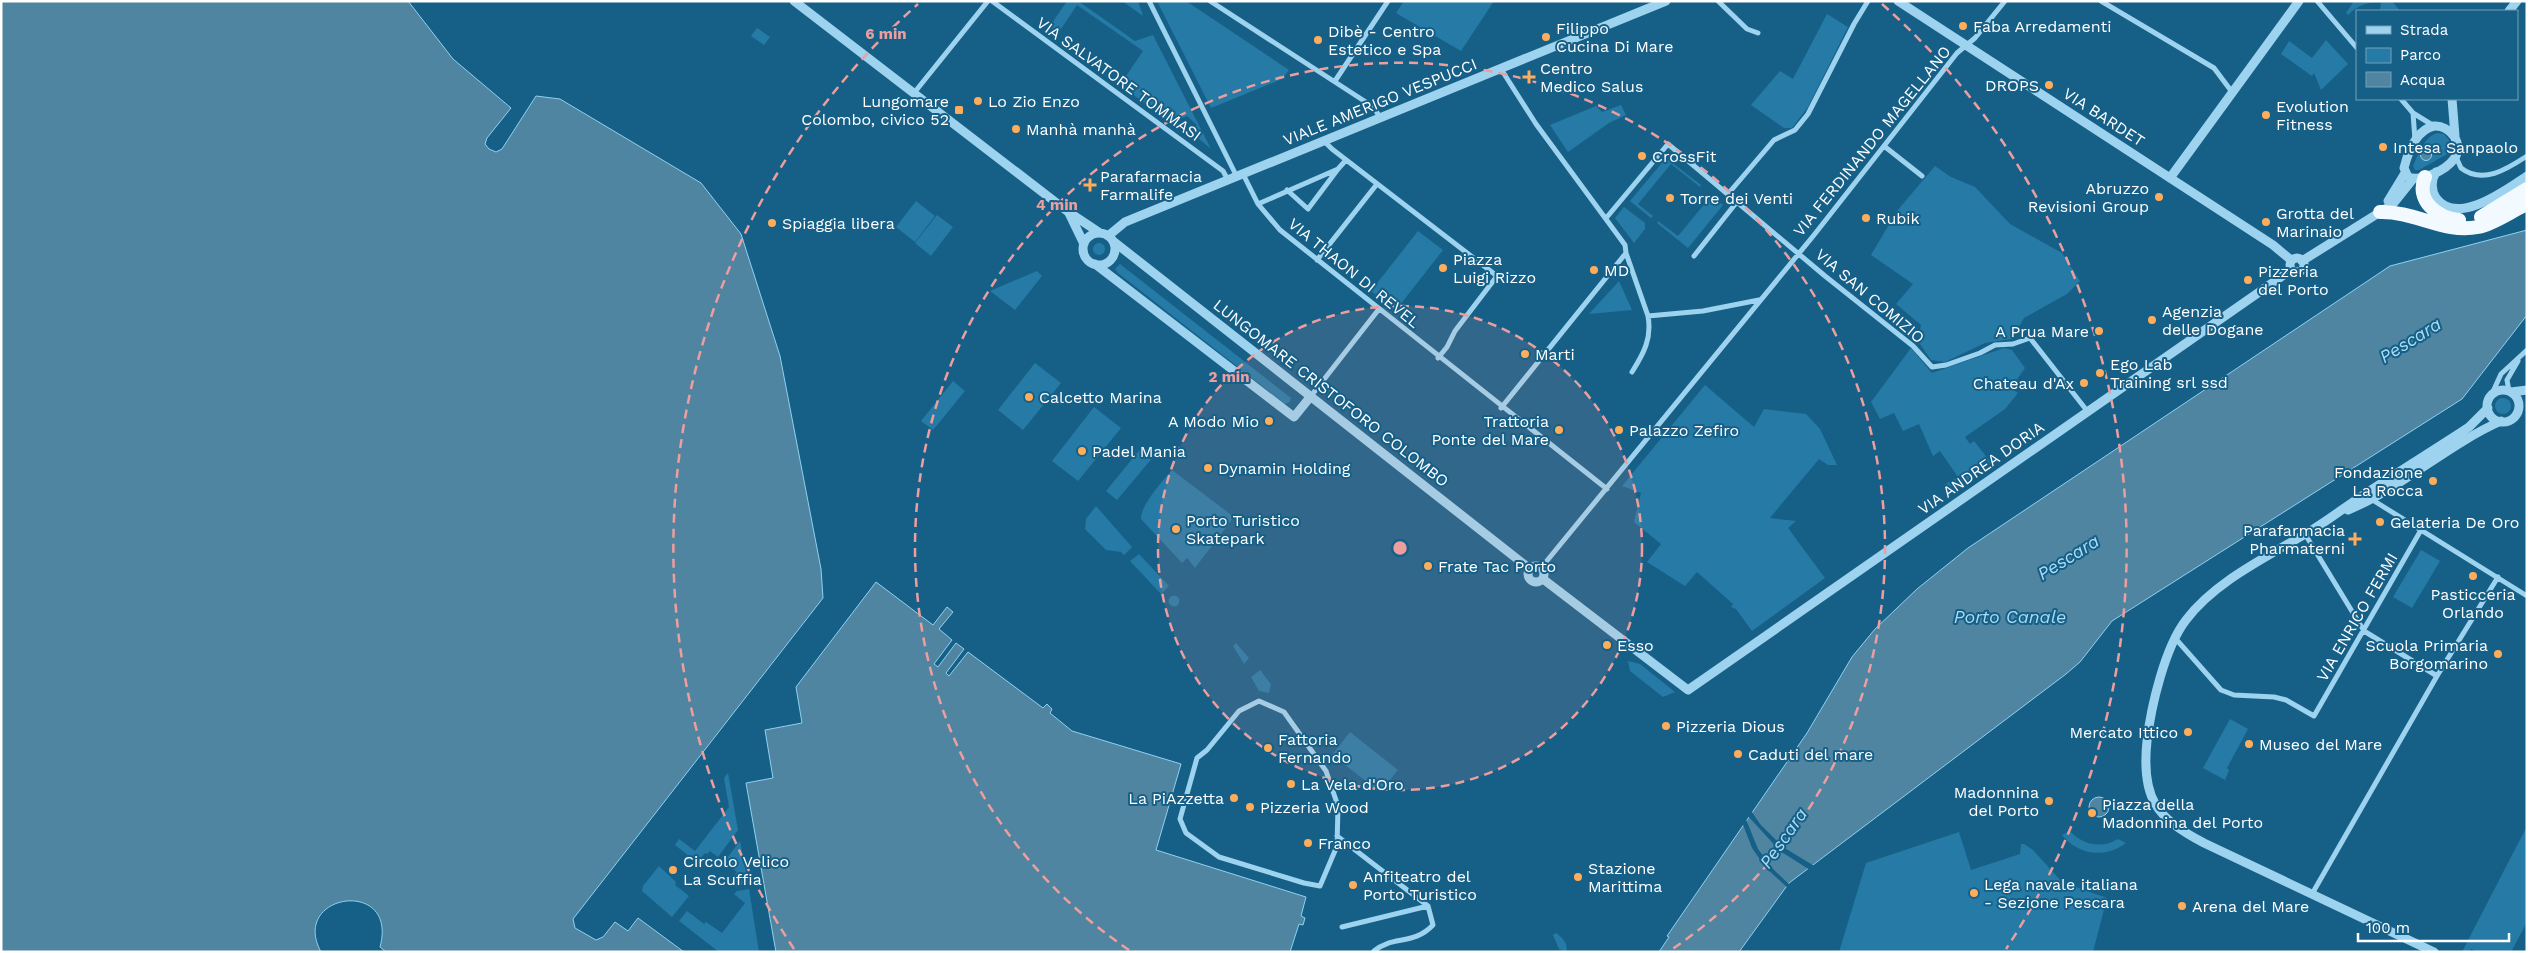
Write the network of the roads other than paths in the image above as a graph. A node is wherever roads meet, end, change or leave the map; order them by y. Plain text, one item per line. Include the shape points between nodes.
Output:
1 (794, 1) edge
2 (991, 1) edge
3 (1149, 1) edge
4 (1210, 1) edge
5 (1388, 1) edge
6 (1666, 1) edge
7 (1718, 1) edge
8 (1868, 1) edge
9 (1898, 1) edge
10 (2005, 1) edge
11 (2101, 1) edge
12 (2299, 1) edge
13 (2317, 1) edge
14 (1758, 33) dead end
15 (1966, 45) junction
16 (2356, 47) edge
17 (1501, 69) junction
18 (1335, 81) junction
19 (2232, 92) junction
20 (914, 93) junction
21 (2402, 100) edge
22 (2452, 100) edge
23 (2413, 113) junction
24 (1380, 118) junction
25 (2434, 126) junction
26 (2455, 136) junction
27 (1324, 141) junction
28 (2415, 142) junction
29 (1884, 146) junction
30 (2456, 156) junction
31 (2527, 156) edge
32 (1346, 160) junction
33 (1338, 169) junction
34 (2405, 173) junction
35 (1240, 175) junction
36 (1922, 176) dead end
37 (2424, 176) junction
38 (2527, 176) edge
39 (2170, 178) junction
40 (1228, 180) junction
41 (1377, 184) junction
42 (2527, 189) edge
43 (1287, 190) junction
44 (1728, 194) junction
45 (2527, 199) edge
46 (1736, 203) junction
47 (1258, 204) junction
48 (2527, 204) edge
49 (1068, 211) junction
50 (2380, 212) junction
51 (2508, 213) junction
52 (1606, 217) junction
53 (2354, 227) junction
54 (1107, 237) junction
55 (1084, 244) junction
56 (1799, 252) junction
57 (1626, 253) junction
58 (1694, 256) dead end
59 (1317, 260) junction
60 (2291, 260) junction
61 (2302, 261) junction
62 (1094, 264) junction
63 (2291, 270) junction
64 (1760, 300) junction
65 (1379, 309) junction
66 (1647, 313) junction
67 (2526, 350) edge
68 (1438, 358) junction
69 (1632, 372) dead end
70 (2527, 390) edge
71 (2510, 392) junction
72 (1311, 396) junction
73 (2491, 396) junction
74 (2527, 401) edge
75 (1500, 408) junction
76 (2488, 408) junction
77 (2518, 409) junction
78 (2088, 412) junction
79 (2501, 421) junction
80 (1606, 489) junction
81 (2370, 496) junction
82 (2421, 530) junction
83 (2305, 534) junction
84 (1542, 568) junction
85 (1530, 569) junction
86 (2498, 577) junction
87 (1543, 579) junction
88 (2527, 596) edge
89 (2364, 631) junction
90 (2175, 638) junction
91 (2437, 676) junction
92 (1337, 836) junction
93 (2312, 894) junction
94 (1428, 906) junction
95 (1342, 927) dead end
96 (1374, 951) edge
97 (2434, 952) edge

1 - 20 street, LUNGOMARE CRISTOFORO COLOMBO
2 - 20 street
2 - 40 street, VIA SALVATORE TOMMASI via 1223,171
3 - 35 street, VIA THAON DI REVEL
4 - 18 street
5 - 18 street
6 - 17 street, VIALE AMERIGO VESPUCCI
7 - 14 street via 1747,29
8 - 44 street via 1814,105 1795,130 1774,140
9 - 15 street, VIA BARDET
10 - 15 street, VIA FERDINANDO MAGELLANO
11 - 19 street via 2214,68
12 - 19 street
13 - 16 street
15 - 29 street, VIA FERDINANDO MAGELLANO
15 - 39 street, VIA BARDET
17 - 24 street, VIALE AMERIGO VESPUCCI
17 - 52 street via 1536,124
18 - 24 street via 1372,106
19 - 39 street
20 - 49 street, LUNGOMARE CRISTOFORO COLOMBO
21 - 23 street
22 - 26 street
23 - 25 street
23 - 28 street
24 - 27 street, VIALE AMERIGO VESPUCCI
25 - 26 street via 2445,127
25 - 28 street via 2421,131
26 - 30 street
27 - 32 street
27 - 35 street, VIALE AMERIGO VESPUCCI
28 - 34 street
29 - 36 street
29 - 56 street, VIA FERDINANDO MAGELLANO
30 - 31 street via 2461,168 2477,176 2503,172
30 - 37 street
32 - 33 street, VIA THAON DI REVEL
32 - 41 street
33 - 43 street, VIA THAON DI REVEL
33 - 43 street, VIA THAON DI REVEL via 1308,208
34 - 37 street
34 - 53 street via 2390,200
35 - 40 street, VIALE AMERIGO VESPUCCI
35 - 47 street, VIA THAON DI REVEL
37 - 38 street via 2432,184 2436,198 2445,205 2460,208 2479,205
37 - 42 highway via 2422,188 2428,205 2440,214 2457,219 2485,216
37 - 50 street
39 - 60 street, VIA BARDET
40 - 54 street, VIALE AMERIGO VESPUCCI via 1124,222
41 - 59 street
41 - 68 street via 1497,276 1454,331
43 - 47 street, VIA THAON DI REVEL
44 - 46 street, VIA FERDINANDO MAGELLANO
44 - 52 street, VIA FERDINANDO MAGELLANO via 1668,144
45 - 51 highway
46 - 56 street, VIA FERDINANDO MAGELLANO
46 - 58 street
47 - 59 street, VIA THAON DI REVEL via 1280,230
48 - 51 highway
49 - 54 street, LUNGOMARE CRISTOFORO COLOMBO
49 - 55 street, LUNGOMARE CRISTOFORO COLOMBO
50 - 51 highway via 2402,212 2457,228 2485,225
50 - 53 street
52 - 57 street via 1625,245
53 - 61 street
54 - 55 street via 1090,236
54 - 62 street via 1113,257 1105,264
54 - 72 street, LUNGOMARE CRISTOFORO COLOMBO
55 - 62 street via 1084,254
56 - 64 street, VIA FERDINANDO MAGELLANO
56 - 78 street, VIA SAN COMIZIO via 1914,346 1928,365 1935,368 1994,345 2013,344 2030,338
57 - 66 street
57 - 75 street
59 - 65 street, VIA THAON DI REVEL
60 - 61 street via 2297,258
60 - 63 street
61 - 63 street via 2301,271
62 - 72 street via 1294,417
63 - 78 street, VIA ANDREA DORIA
64 - 66 street via 1703,311
64 - 80 street, VIA FERDINANDO MAGELLANO
65 - 68 street, VIA THAON DI REVEL
65 - 72 street
66 - 69 street via 1651,330 1647,347
67 - 71 street via 2508,375 2506,385
67 - 73 street via 2501,374
68 - 75 street, VIA THAON DI REVEL
70 - 71 street
71 - 73 street via 2499,391
71 - 77 street via 2518,402
72 - 85 street, LUNGOMARE CRISTOFORO COLOMBO
73 - 76 street
74 - 77 street
75 - 80 street, VIA THAON DI REVEL
76 - 79 street via 2492,417
76 - 81 street via 2469,427
77 - 79 street via 2512,419
78 - 87 street, VIA ANDREA DORIA via 1688,690
79 - 81 street
80 - 84 street, VIA FERDINANDO MAGELLANO
81 - 82 street
81 - 83 street
82 - 86 street
82 - 89 street, VIA ENRICO FERMI
83 - 89 street
83 - 90 street via 2211,595 2186,619
84 - 85 street
84 - 87 street
85 - 87 street via 1528,576 1531,580
86 - 88 street
86 - 91 street
89 - 90 street, VIA ENRICO FERMI via 2314,716 2286,700 2234,695 2221,690
89 - 91 street
90 - 93 street via 2152,715 2146,760 2155,806 2182,832
91 - 93 street
92 - 92 street via 1338,806 1326,770 1279,708 1259,701 1239,711 1197,758 1180,819 1186,833 1219,856 1320,886 1334,859
92 - 94 street
93 - 97 street
94 - 95 street
94 - 96 street via 1433,925 1423,936 1380,946

